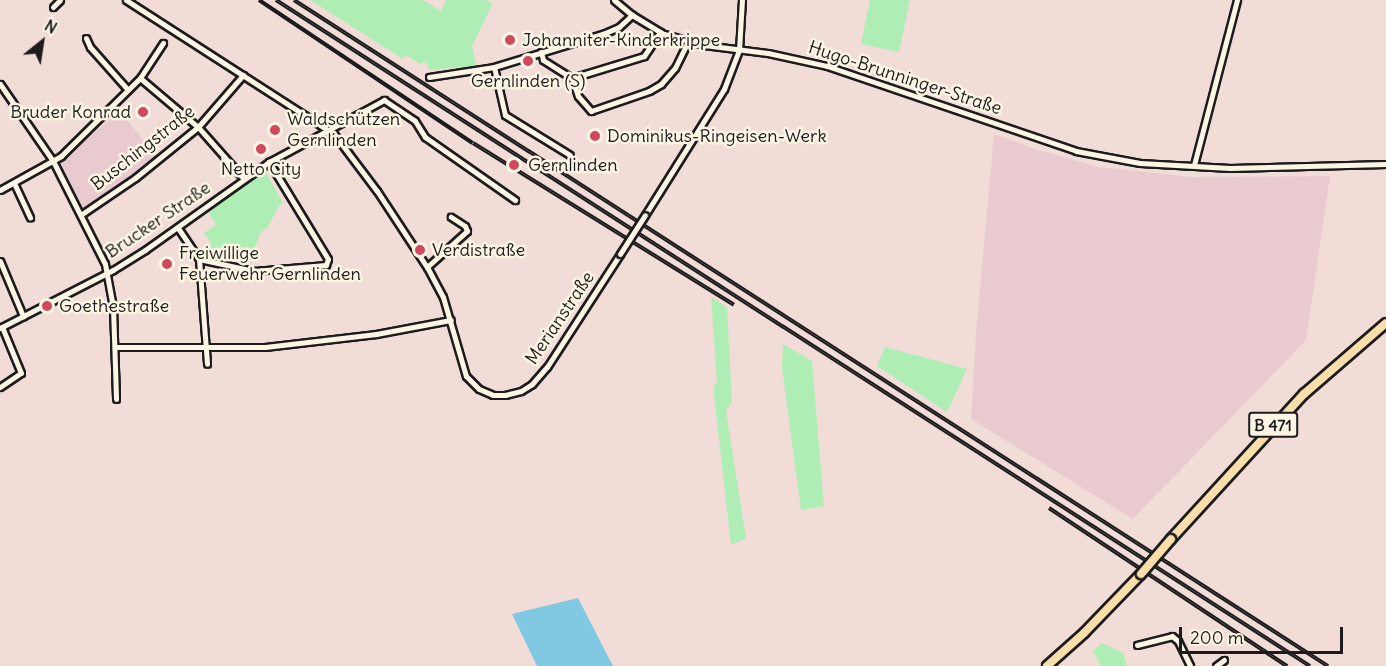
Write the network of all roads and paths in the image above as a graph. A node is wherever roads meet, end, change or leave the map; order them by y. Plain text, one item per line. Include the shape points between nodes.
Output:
1 (60, 0) edge
2 (126, 0) edge
3 (614, 0) edge
4 (742, 0) edge
5 (1238, 0) edge
6 (53, 7) dead end
7 (632, 15) junction
8 (660, 32) junction
9 (86, 38) dead end
10 (688, 41) junction
11 (162, 43) dead end
12 (739, 50) junction
13 (541, 52) junction
14 (494, 67) junction
15 (243, 75) junction
16 (429, 77) dead end
17 (140, 78) junction
18 (572, 78) junction
19 (0, 84) edge
20 (128, 90) junction
21 (198, 128) junction
22 (328, 129) junction
23 (570, 155) dead end
24 (53, 161) junction
25 (269, 162) junction
26 (1386, 164) edge
27 (1194, 165) junction
28 (244, 179) junction
29 (14, 183) junction
30 (0, 190) edge
31 (515, 200) dead end
32 (82, 214) junction
33 (30, 217) dead end
34 (451, 217) dead end
35 (178, 228) junction
36 (199, 259) junction
37 (0, 261) edge
38 (427, 267) junction
39 (106, 272) junction
40 (23, 316) junction
41 (451, 320) junction
42 (1386, 323) edge
43 (1, 327) edge
44 (206, 346) junction
45 (115, 347) junction
46 (207, 364) dead end
47 (0, 387) edge
48 (116, 399) dead end
49 (1137, 645) dead end
50 (1224, 660) dead end
51 (1047, 666) edge
52 (1190, 666) edge
53 (1216, 666) edge

1 - 6 street
2 - 15 street, Merianstraße
3 - 7 street, Hugo-Brunninger-Straße
4 - 12 street, Merianstraße
5 - 27 street
7 - 8 street, Hugo-Brunninger-Straße
7 - 13 street via 612,31
8 - 10 street, Hugo-Brunninger-Straße
8 - 18 street via 644,56
9 - 20 street
10 - 12 street, Hugo-Brunninger-Straße
10 - 18 street via 675,68 661,84 591,111 578,96
11 - 17 street
12 - 27 street, Hugo-Brunninger-Straße via 827,66 1076,151 1140,163
12 - 41 street, Merianstraße, bridge via 710,115 547,367 532,384 521,391 492,395 479,389 466,376 458,357
13 - 14 street
13 - 18 street via 543,60
14 - 16 street
14 - 23 street via 505,115
15 - 21 street, Buschingstraße
15 - 22 street, Merianstraße
17 - 20 street
17 - 21 street
19 - 24 street
20 - 24 street
21 - 28 street
21 - 32 street, Buschingstraße
22 - 25 street, Brucker Straße
22 - 31 street, Brucker Straße via 384,100 415,121 425,137
22 - 38 street, Merianstraße via 377,191
24 - 29 street
24 - 32 street
25 - 28 street, Brucker Straße
25 - 36 street via 328,259 326,266 254,271
26 - 27 street, Hugo-Brunninger-Straße via 1230,168
28 - 35 street, Brucker Straße
29 - 30 street
29 - 33 street
32 - 39 street
34 - 38 street via 465,225 467,231
35 - 36 street
35 - 39 street, Brucker Straße
36 - 44 street
37 - 40 street
38 - 41 street, Merianstraße
39 - 40 street, Brucker Straße
39 - 45 street
40 - 43 street, Brucker Straße
41 - 44 street via 376,334 269,346
42 - 51 highway, B 471, bridge via 1304,394 1141,574
43 - 47 street via 21,373
44 - 45 street
44 - 46 street
45 - 48 street
49 - 52 street via 1172,636
50 - 53 street

